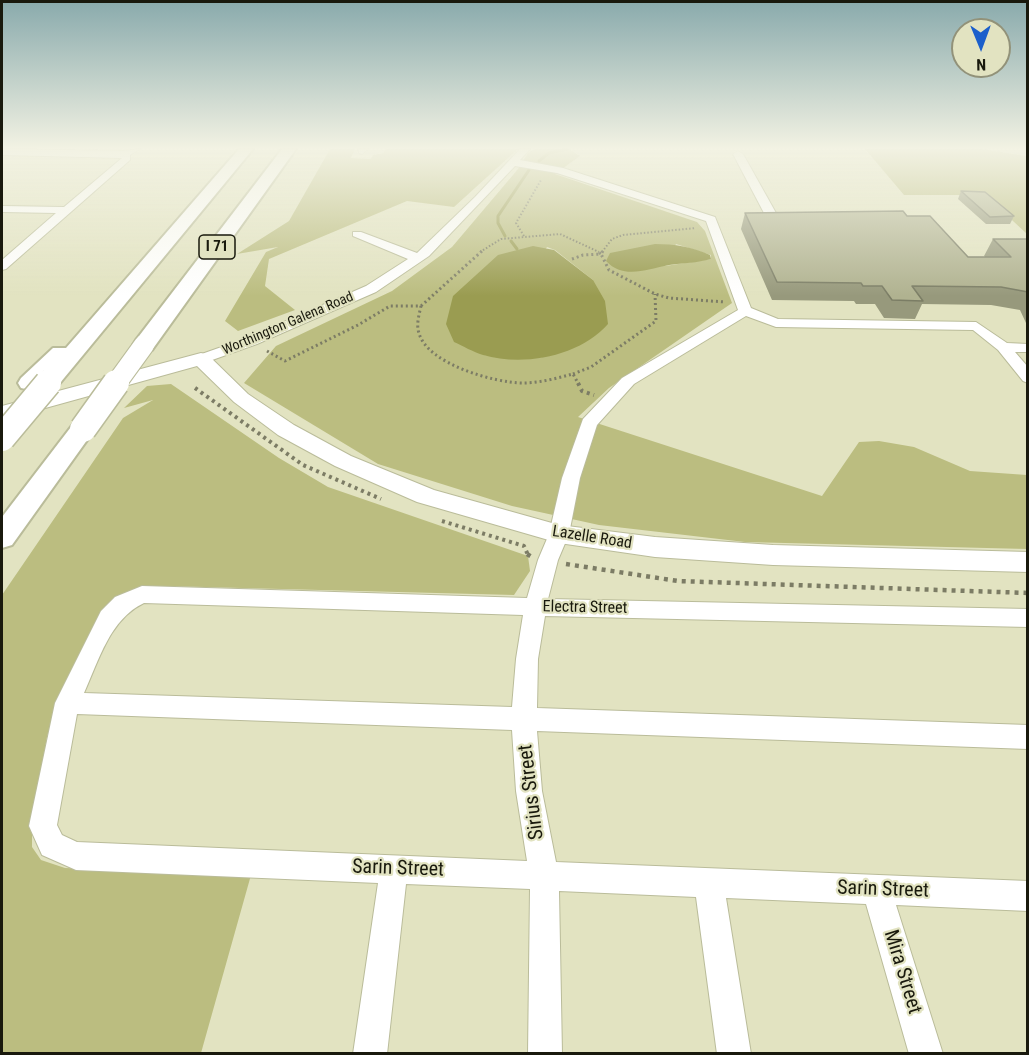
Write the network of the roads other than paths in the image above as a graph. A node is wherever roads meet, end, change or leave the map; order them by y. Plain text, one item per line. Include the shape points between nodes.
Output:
1 (80, 198) edge
2 (205, 198) edge
3 (253, 198) edge
4 (480, 198) edge
5 (645, 198) edge
6 (762, 198) edge
7 (2, 209) edge
8 (66, 210) junction
9 (770, 213) edge
10 (357, 234) dead end
11 (418, 258) junction
12 (2, 266) edge
13 (120, 299) junction
14 (744, 306) junction
15 (1003, 347) junction
16 (1028, 348) edge
17 (201, 359) junction
18 (1028, 378) edge
19 (2, 411) edge
20 (2, 438) edge
21 (559, 534) junction
22 (2, 537) edge
23 (1028, 562) edge
24 (142, 594) joint
25 (535, 607) junction
26 (1028, 618) edge
27 (67, 704) junction
28 (524, 720) junction
29 (1028, 737) edge
30 (394, 869) junction
31 (544, 874) junction
32 (709, 882) junction
33 (877, 890) junction
34 (1028, 896) edge
35 (370, 1053) edge
36 (545, 1053) edge
37 (734, 1053) edge
38 (926, 1053) edge

1 - 8 street
2 - 13 highway, I 71
3 - 22 highway, I 71, bridge
4 - 11 street, Worthington Galena Road
5 - 14 street via 711,219
6 - 9 street
7 - 8 street
8 - 12 street
10 - 11 street
11 - 17 street, Worthington Galena Road via 362,293
13 - 19 highway
13 - 20 highway, I 71, bridge
14 - 15 street via 776,323 976,326
14 - 21 street, Sirius Street via 628,381 589,423 571,478
15 - 16 street
15 - 18 street
17 - 19 main road, Worthington Galena Road
17 - 21 main road, Lazelle Road via 241,398 286,430 343,461 426,496
21 - 23 main road, Lazelle Road via 655,547 773,555
21 - 25 street, Sirius Street
24 - 25 street, Electra Street
24 - 27 street, Sarin Street via 123,603 110,617
25 - 26 street, Electra Street
25 - 28 street, Sirius Street
27 - 28 street
27 - 30 street, Sarin Street via 43,826 52,844 76,856
28 - 29 street
28 - 31 street, Sirius Street via 529,791
30 - 31 street, Sarin Street
30 - 35 street
31 - 32 street, Sarin Street
31 - 36 street, Sirius Street
32 - 33 street, Sarin Street
32 - 37 street
33 - 34 street, Sarin Street
33 - 38 street, Mira Street

